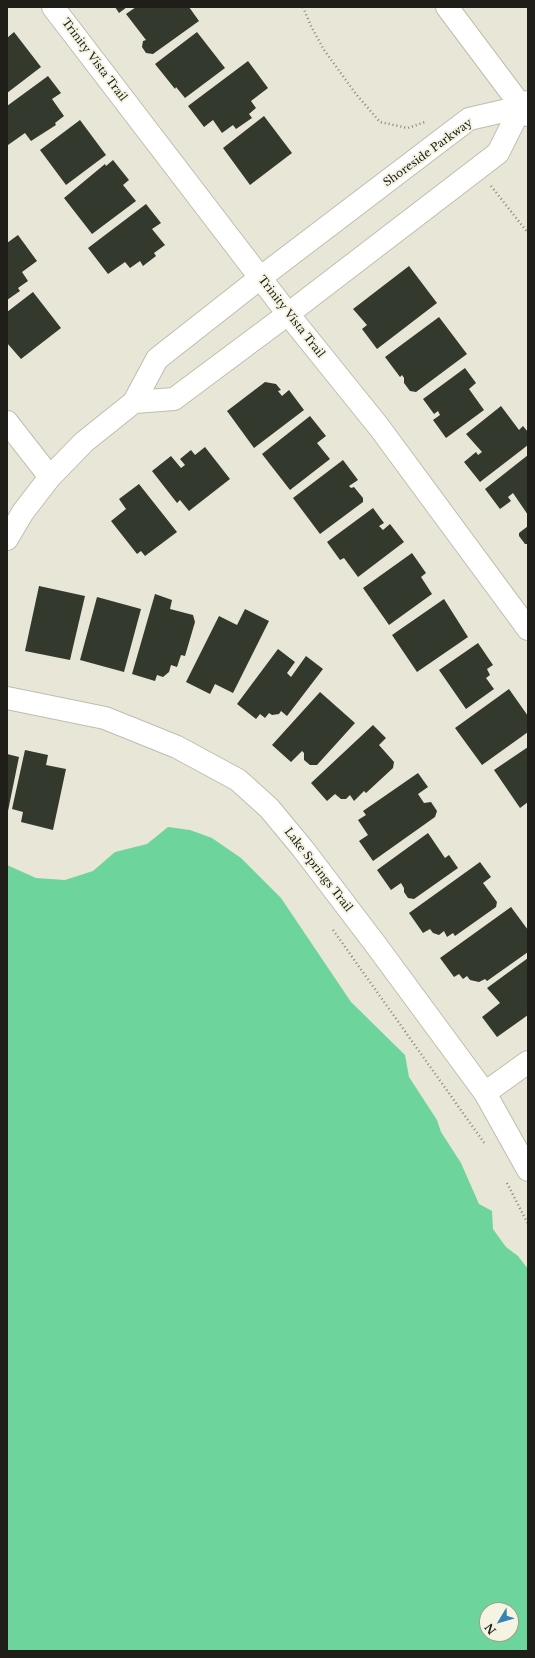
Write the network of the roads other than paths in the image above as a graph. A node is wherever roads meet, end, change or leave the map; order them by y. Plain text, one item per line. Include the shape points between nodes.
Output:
1 (53, 7) edge
2 (447, 7) edge
3 (526, 108) edge
4 (260, 278) junction
5 (288, 314) junction
6 (134, 402) junction
7 (7, 422) edge
8 (50, 477) junction
9 (7, 539) edge
10 (528, 629) edge
11 (7, 698) edge
12 (528, 1062) edge
13 (485, 1093) junction
14 (528, 1170) edge

1 - 4 street, Trinity Vista Trail
2 - 3 street
3 - 4 street, Shoreside Parkway via 469,120
3 - 5 street via 498,153
4 - 5 street, Trinity Vista Trail
4 - 6 street, Shoreside Parkway via 157,359
5 - 6 street via 174,399
5 - 10 street, Trinity Vista Trail via 379,427
6 - 8 street, Shoreside Parkway via 84,442
7 - 8 street
8 - 9 street, Shoreside Parkway via 23,512
11 - 13 street, Lake Springs Trail via 105,718 177,747 238,780 268,808 304,849
12 - 13 street
13 - 14 street, Lake Springs Trail

